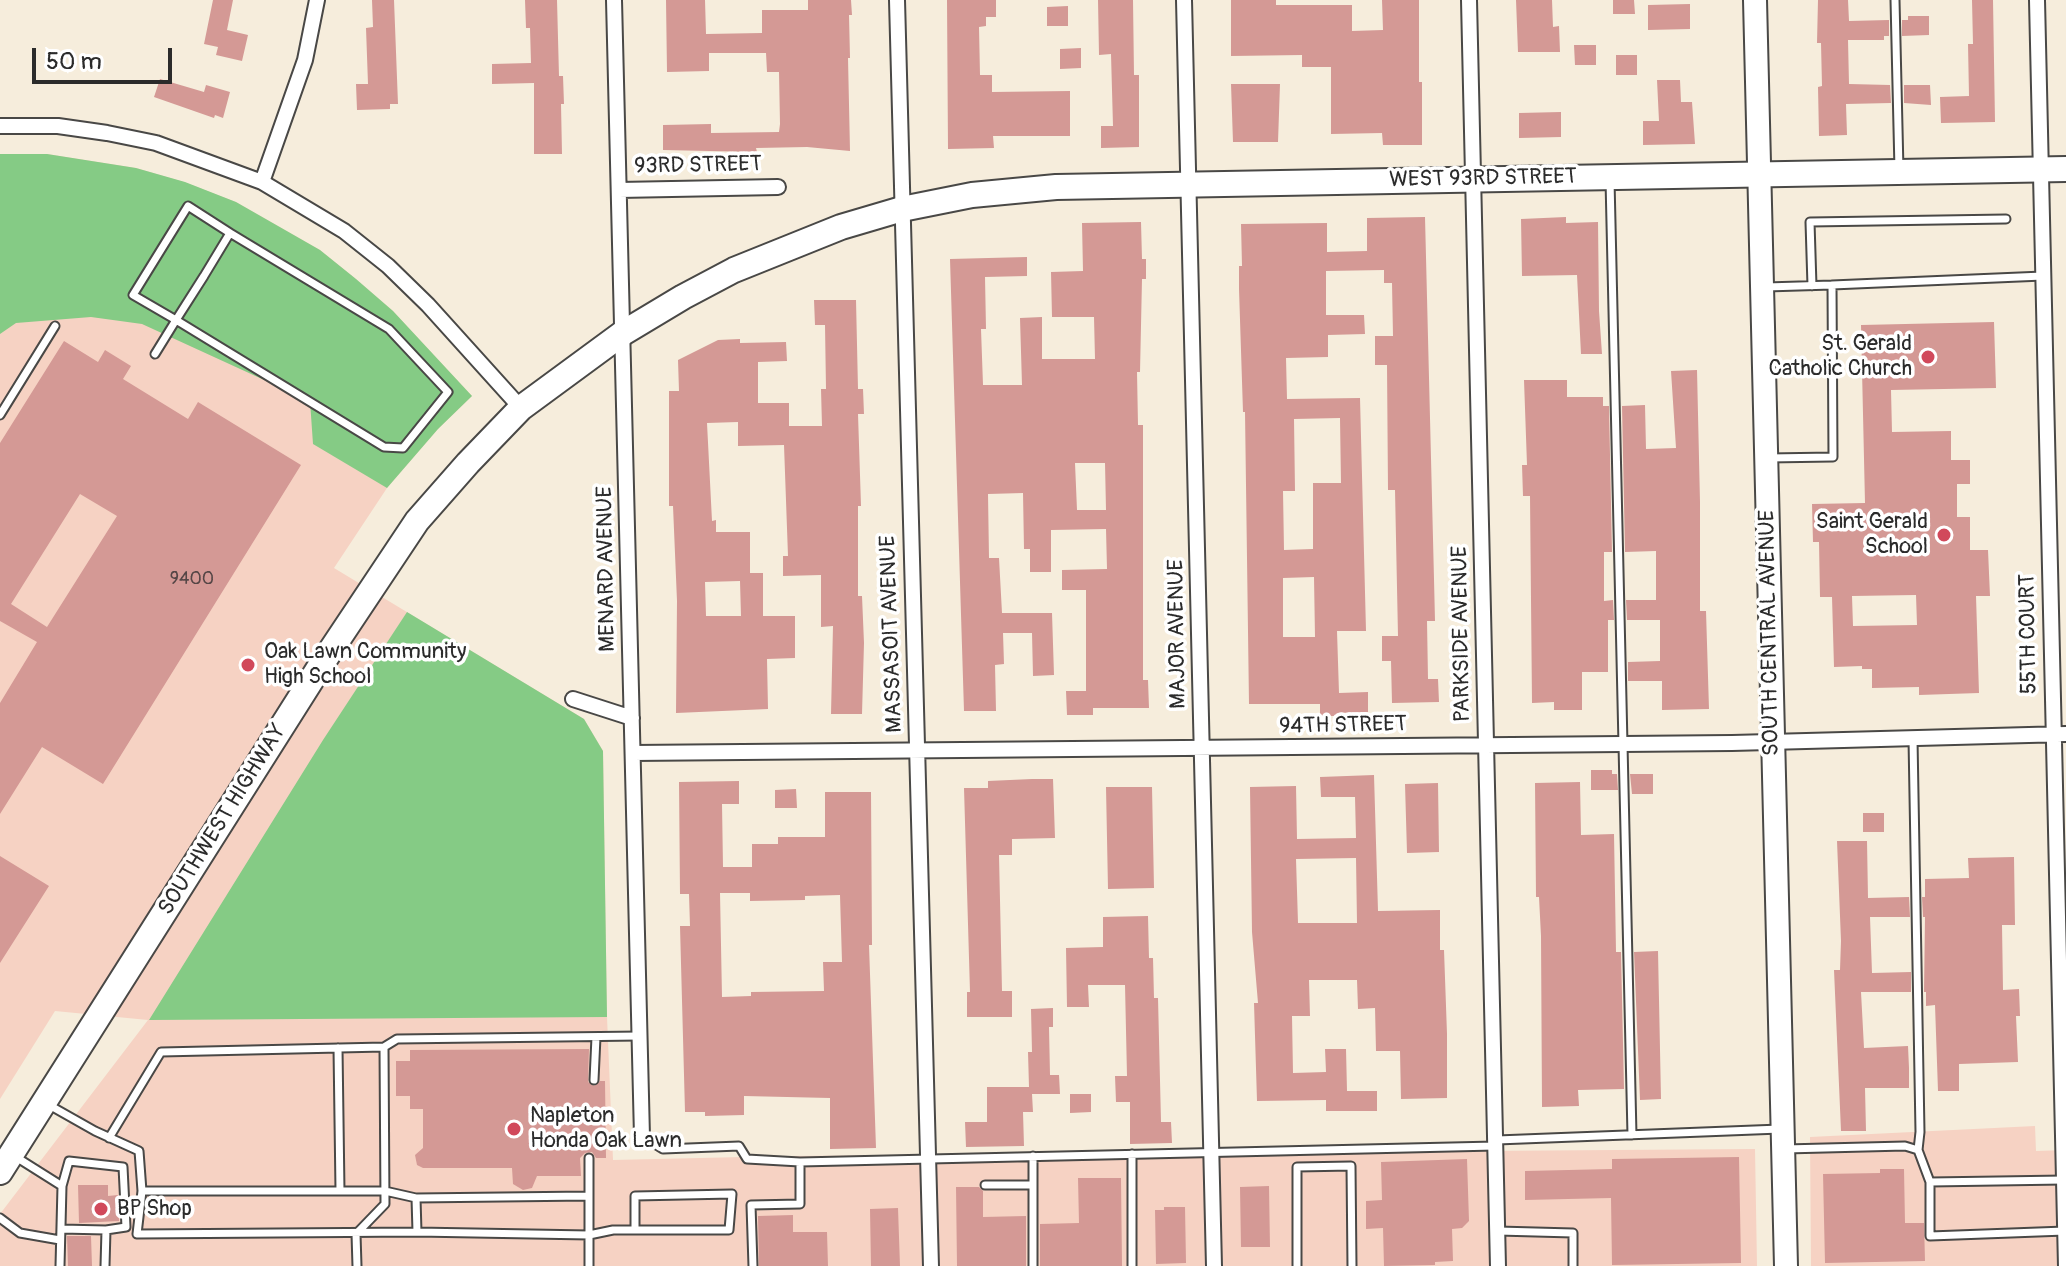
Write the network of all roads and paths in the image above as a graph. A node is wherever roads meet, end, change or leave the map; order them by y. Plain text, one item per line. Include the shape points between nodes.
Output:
1 (317, 0) edge
2 (614, 0) edge
3 (897, 0) edge
4 (1184, 0) edge
5 (1469, 0) edge
6 (1755, 0) edge
7 (1895, 0) edge
8 (2037, 0) edge
9 (0, 126) edge
10 (2041, 169) junction
11 (2066, 169) edge
12 (1900, 173) junction
13 (1759, 176) junction
14 (1610, 177) junction
15 (1473, 179) junction
16 (262, 182) junction
17 (1188, 183) junction
18 (778, 187) dead end
19 (619, 190) junction
20 (902, 209) junction
21 (2006, 219) dead end
22 (230, 233) junction
23 (2043, 276) junction
24 (1832, 285) junction
25 (1812, 286) junction
26 (1761, 287) junction
27 (176, 320) junction
28 (55, 326) dead end
29 (623, 333) junction
30 (155, 354) dead end
31 (521, 408) junction
32 (0, 415) edge
33 (1765, 458) junction
34 (573, 699) dead end
35 (632, 718) junction
36 (2060, 734) edge
37 (1913, 739) junction
38 (1772, 743) junction
39 (1623, 744) junction
40 (1486, 746) junction
41 (1203, 750) junction
42 (917, 751) junction
43 (633, 753) junction
44 (640, 1036) junction
45 (596, 1037) junction
46 (384, 1047) junction
47 (338, 1048) junction
48 (594, 1080) dead end
49 (44, 1102) junction
50 (1632, 1135) junction
51 (642, 1136) joint
52 (109, 1138) junction
53 (1782, 1139) junction
54 (1497, 1143) junction
55 (1918, 1150) junction
56 (1212, 1152) junction
57 (1132, 1154) junction
58 (1033, 1156) junction
59 (589, 1158) dead end
60 (929, 1158) junction
61 (2065, 1158) edge
62 (800, 1162) junction
63 (5, 1163) edge
64 (2064, 1180) junction
65 (1930, 1182) junction
66 (985, 1185) dead end
67 (1033, 1185) junction
68 (62, 1186) junction
69 (142, 1191) junction
70 (340, 1191) junction
71 (385, 1191) junction
72 (588, 1196) junction
73 (416, 1198) junction
74 (0, 1218) edge
75 (61, 1229) junction
76 (106, 1230) junction
77 (635, 1230) junction
78 (1498, 1231) junction
79 (2065, 1231) edge
80 (417, 1232) junction
81 (356, 1234) junction
82 (589, 1235) junction
83 (60, 1240) junction
84 (60, 1266) edge
85 (105, 1266) edge
86 (357, 1266) edge
87 (589, 1266) edge
88 (753, 1266) edge
89 (931, 1266) edge
90 (1033, 1266) edge
91 (1132, 1266) edge
92 (1214, 1266) edge
93 (1297, 1266) edge
94 (1352, 1266) edge
95 (1498, 1266) edge
96 (1573, 1266) edge
97 (1786, 1266) edge
98 (2066, 1266) edge

1 - 16 street via 305,60
2 - 19 street, MENARD AVENUE
3 - 20 street, MASSASOIT AVENUE
4 - 17 street, MAJOR AVENUE
5 - 15 street, PARKSIDE AVENUE
6 - 13 street, SOUTH CENTRAL AVENUE
7 - 12 lane
8 - 10 street, 55TH COURT
9 - 16 street via 58,126 156,143
10 - 11 main road, WEST 93RD STREET
10 - 12 main road, WEST 93RD STREET
10 - 23 street, 55TH COURT
12 - 13 main road, WEST 93RD STREET
13 - 14 main road, WEST 93RD STREET
13 - 26 street, SOUTH CENTRAL AVENUE
14 - 15 main road, WEST 93RD STREET
14 - 39 lane
15 - 17 main road, WEST 93RD STREET
15 - 40 street, PARKSIDE AVENUE
16 - 31 street via 344,231 388,266
17 - 20 main road, WEST 93RD STREET via 986,193
17 - 41 street, MAJOR AVENUE
18 - 19 street, 93RD STREET
19 - 29 street, MENARD AVENUE
20 - 29 main road, SOUTHWEST HIGHWAY via 734,270
20 - 42 street, MASSASOIT AVENUE
21 - 25 lane via 1810,222
22 - 27 lane
22 - 27 lane via 188,206 133,295
22 - 27 lane via 389,329 448,392 403,448 384,447
23 - 24 lane
23 - 36 street, 55TH COURT
24 - 25 lane
24 - 33 lane via 1833,457
25 - 26 lane
26 - 33 street, SOUTH CENTRAL AVENUE
27 - 30 lane
28 - 32 lane
29 - 31 main road, SOUTHWEST HIGHWAY
29 - 35 street, MENARD AVENUE
31 - 49 main road, SOUTHWEST HIGHWAY via 417,521
33 - 38 street, SOUTH CENTRAL AVENUE
34 - 35 street
35 - 43 street, MENARD AVENUE
36 - 37 street, 94TH STREET
36 - 61 street, 55TH COURT
37 - 38 street, 94TH STREET
37 - 55 lane
38 - 39 street, 94TH STREET
38 - 53 street, SOUTH CENTRAL AVENUE
39 - 40 street, 94TH STREET
39 - 50 lane
40 - 41 street, 94TH STREET
40 - 54 street, PARKSIDE AVENUE
41 - 42 street, 94TH STREET
41 - 56 street, MAJOR AVENUE
42 - 43 street, 94TH STREET
42 - 60 street, MASSASOIT AVENUE
43 - 44 street, MENARD AVENUE
44 - 45 lane
44 - 51 street, MENARD AVENUE
45 - 46 lane via 397,1039
45 - 48 lane
46 - 47 lane
46 - 71 lane
47 - 52 lane via 161,1052
47 - 70 lane
49 - 52 lane
49 - 63 main road, SOUTHWEST HIGHWAY
50 - 53 lane
50 - 54 lane
51 - 62 lane via 663,1149 739,1146 747,1159
52 - 69 lane via 139,1151
53 - 55 lane
53 - 97 street, SOUTH CENTRAL AVENUE
54 - 56 lane
54 - 78 street, PARKSIDE AVENUE
55 - 65 lane
56 - 57 lane
56 - 92 street, MAJOR AVENUE
57 - 58 lane
57 - 91 lane
58 - 60 lane
58 - 67 lane
59 - 72 lane
60 - 62 lane
60 - 89 street, MASSASOIT AVENUE
61 - 64 street, 55TH COURT
62 - 88 lane via 800,1204 751,1205
63 - 68 lane
64 - 65 lane
64 - 79 street, 55TH COURT
65 - 79 lane via 1930,1236
66 - 67 lane
67 - 90 lane
68 - 75 lane
68 - 76 lane via 69,1161 123,1167 126,1227
69 - 70 lane
69 - 81 lane via 137,1234
70 - 71 lane
71 - 73 lane
71 - 81 lane via 385,1204
72 - 73 lane
72 - 82 lane
73 - 80 lane
74 - 83 lane via 20,1233
75 - 76 lane
75 - 83 lane
76 - 85 lane
77 - 77 lane via 729,1230 732,1194 635,1196
77 - 82 lane
78 - 95 street, PARKSIDE AVENUE
78 - 96 lane via 1573,1233
79 - 98 street, 55TH COURT
80 - 81 lane
80 - 82 lane
81 - 86 lane
82 - 87 lane
83 - 84 lane
93 - 94 lane via 1297,1167 1351,1166

